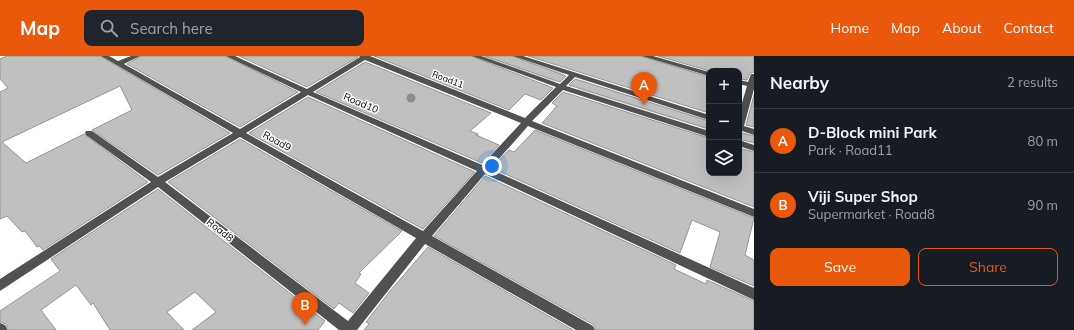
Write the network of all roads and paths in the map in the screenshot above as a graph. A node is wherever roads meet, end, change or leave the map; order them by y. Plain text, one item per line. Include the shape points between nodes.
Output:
1 (104, 56) edge
2 (137, 56) edge
3 (229, 56) edge
4 (365, 56) edge
5 (475, 56) edge
6 (516, 56) edge
7 (645, 56) edge
8 (118, 64) junction
9 (706, 73) edge
10 (573, 74) junction
11 (754, 76) edge
12 (742, 83) edge
13 (752, 86) edge
14 (562, 87) junction
15 (307, 92) junction
16 (706, 117) edge
17 (742, 118) edge
18 (527, 121) junction
19 (742, 128) edge
20 (754, 132) edge
21 (89, 133) dead end
22 (240, 133) junction
23 (706, 133) edge
24 (742, 144) edge
25 (754, 148) edge
26 (484, 170) junction
27 (158, 182) junction
28 (754, 213) edge
29 (424, 237) junction
30 (0, 286) edge
31 (754, 294) edge
32 (349, 330) edge
33 (588, 330) edge

1 - 8 street, Road9
2 - 8 street
3 - 15 street, Road10
4 - 15 street
4 - 18 street, Road11
5 - 14 street
6 - 10 street
7 - 9 street
8 - 22 street, Road9
10 - 14 street
10 - 16 street
11 - 13 street
12 - 13 street
13 - 17 street
14 - 18 street
14 - 23 street
15 - 22 street
15 - 26 street, Road10
18 - 26 street
18 - 28 street, Road11
19 - 20 street
21 - 27 street, Road8
22 - 27 street
22 - 29 street, Road9
24 - 25 street
26 - 29 street
26 - 31 street, Road10
27 - 30 street
27 - 32 street, Road8
29 - 32 street
29 - 33 street, Road9

